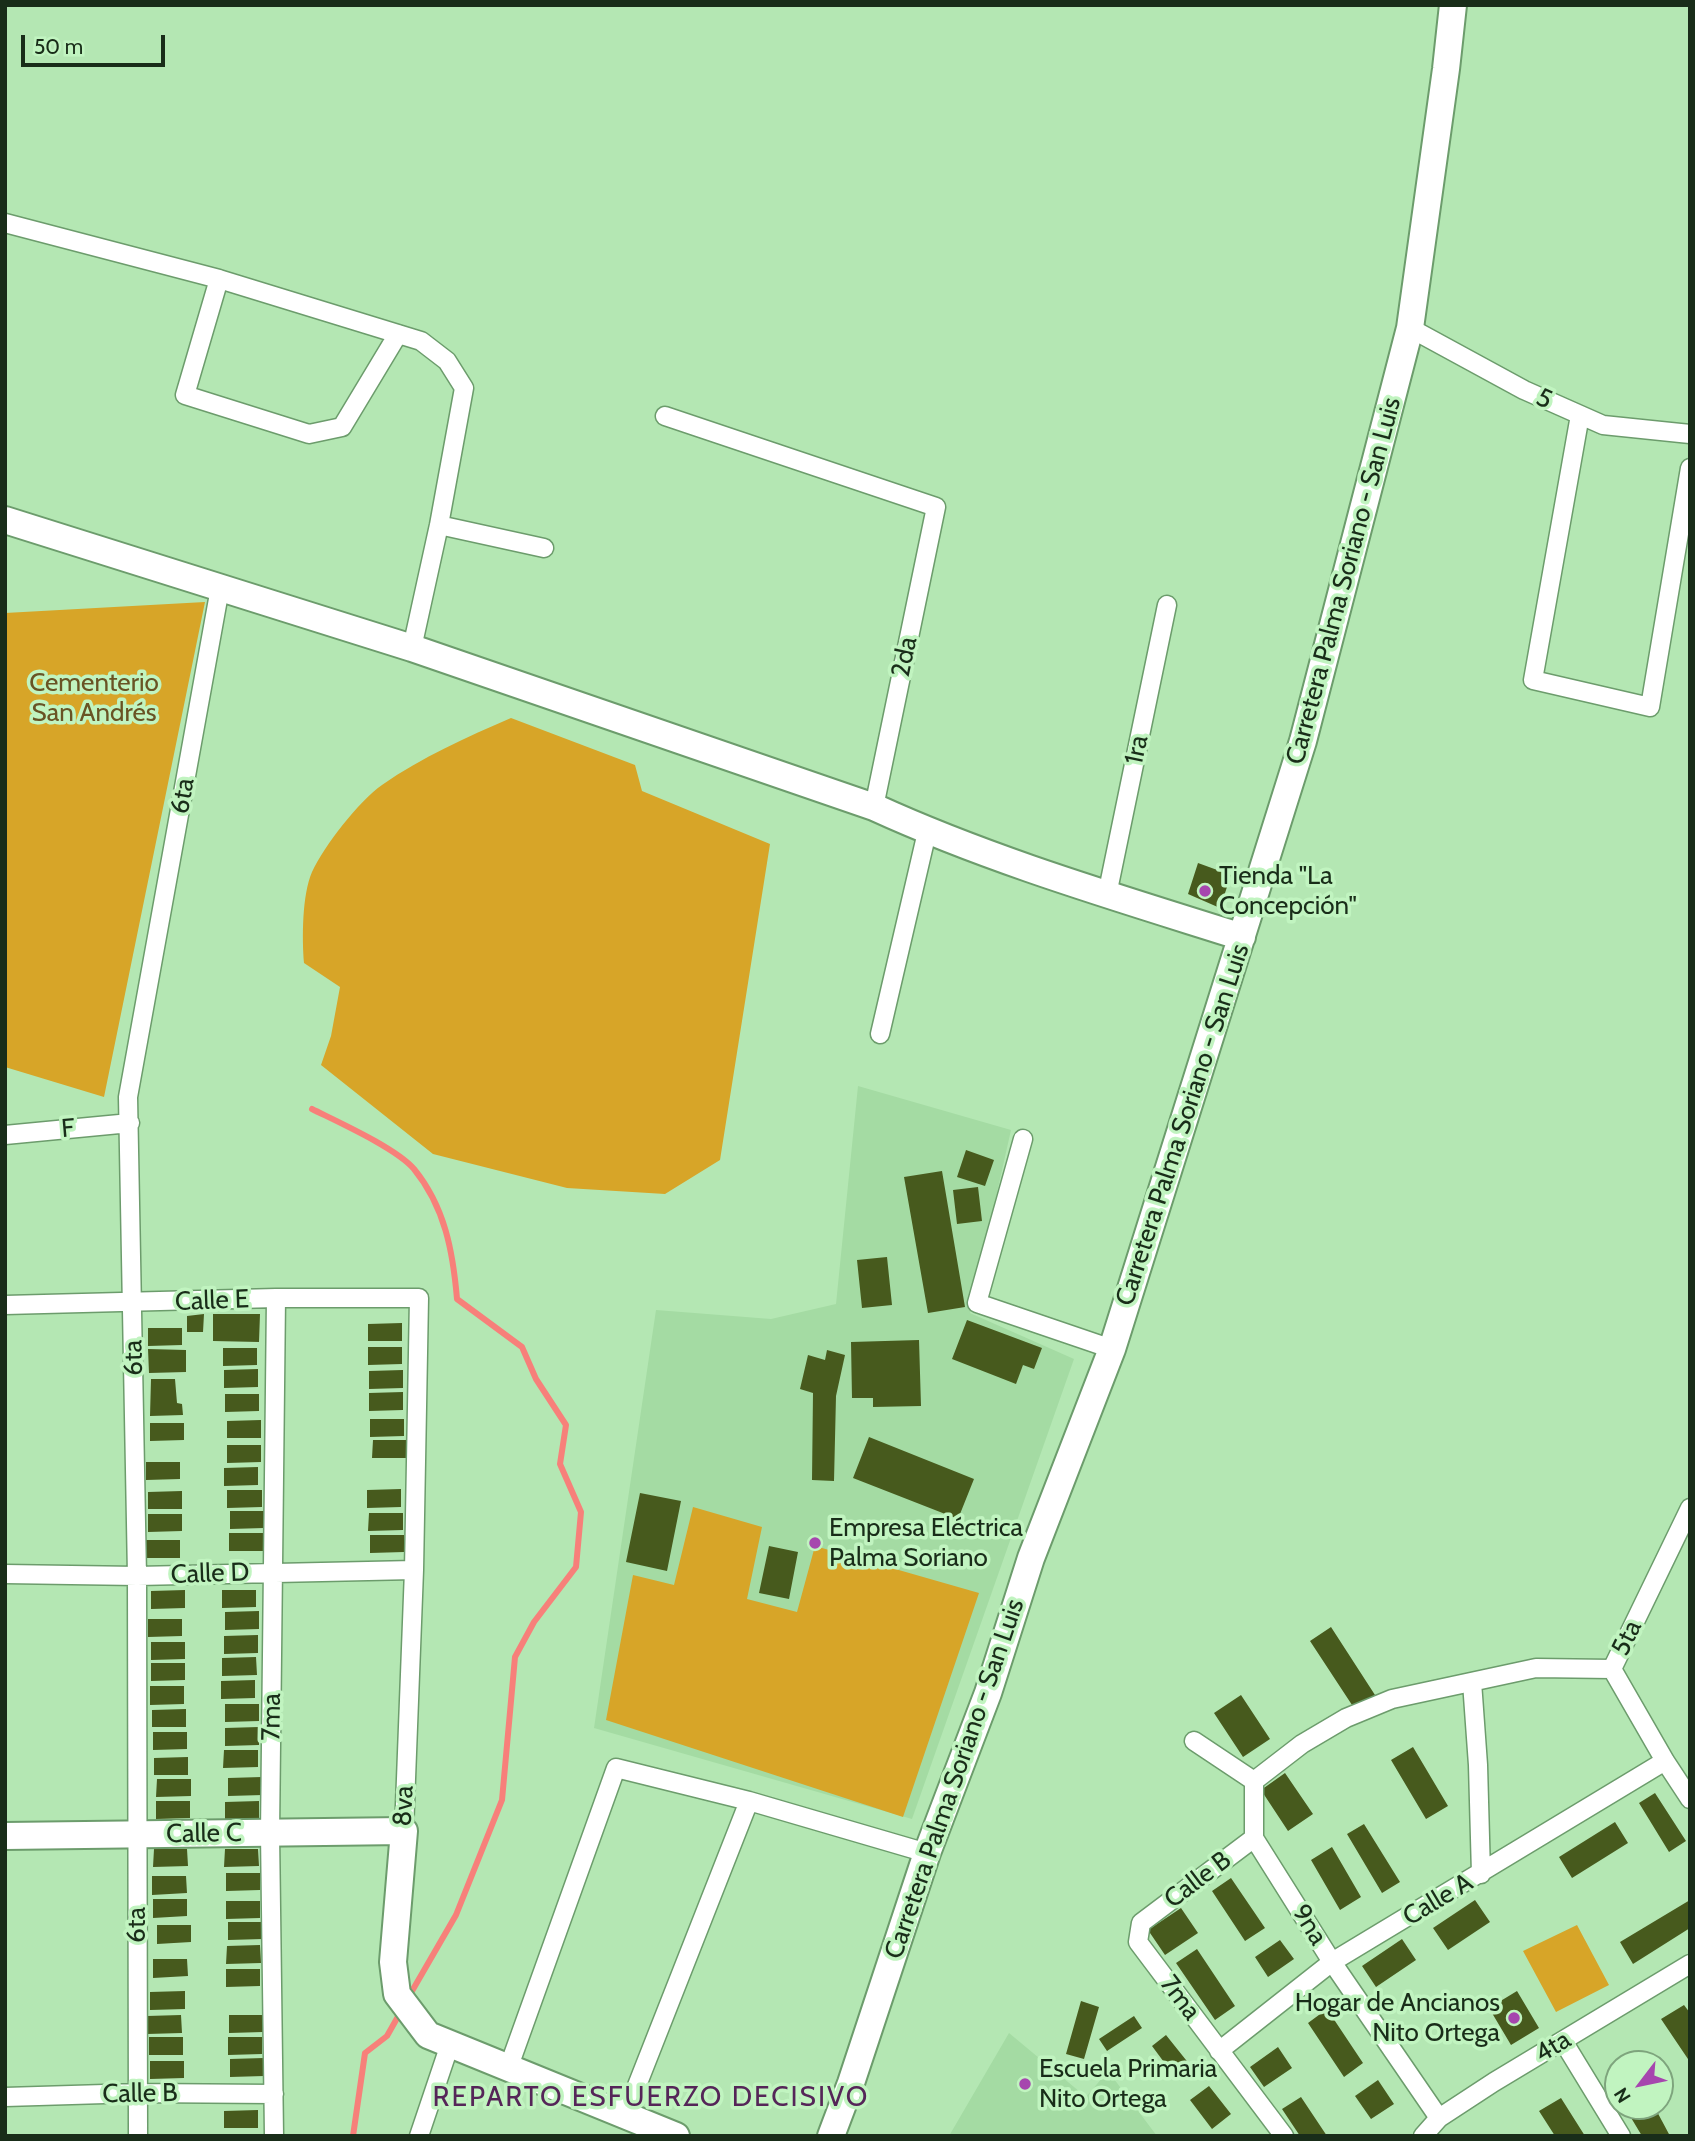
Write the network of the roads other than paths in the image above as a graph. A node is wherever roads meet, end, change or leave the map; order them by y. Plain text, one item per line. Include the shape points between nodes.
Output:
1 (1453, 5) edge
2 (5, 223) edge
3 (219, 279) junction
4 (1410, 328) junction
5 (398, 334) junction
6 (1580, 415) junction
7 (665, 416) dead end
8 (1690, 434) edge
9 (1690, 468) edge
10 (5, 520) edge
11 (439, 525) junction
12 (544, 548) dead end
13 (220, 589) junction
14 (1167, 605) dead end
15 (412, 648) junction
16 (874, 807) junction
17 (927, 832) junction
18 (1107, 894) junction
19 (1242, 937) junction
20 (880, 1034) dead end
21 (130, 1123) junction
22 (5, 1135) edge
23 (1023, 1139) dead end
24 (276, 1298) junction
25 (419, 1298) joint
26 (133, 1303) junction
27 (5, 1306) edge
28 (1112, 1349) junction
29 (1690, 1508) edge
30 (414, 1570) junction
31 (275, 1572) junction
32 (5, 1574) edge
33 (137, 1576) junction
34 (1612, 1669) junction
35 (1472, 1682) junction
36 (1194, 1741) dead end
37 (1665, 1761) junction
38 (1254, 1781) junction
39 (1690, 1799) edge
40 (750, 1801) junction
41 (404, 1831) junction
42 (270, 1833) junction
43 (137, 1834) junction
44 (5, 1836) edge
45 (1254, 1838) junction
46 (927, 1853) junction
47 (1481, 1874) junction
48 (1141, 1923) joint
49 (1332, 1962) junction
50 (1690, 1964) edge
51 (1563, 2041) junction
52 (450, 2044) junction
53 (1219, 2050) junction
54 (508, 2069) junction
55 (138, 2093) junction
56 (274, 2094) junction
57 (5, 2097) edge
58 (625, 2116) junction
59 (1439, 2118) junction
60 (138, 2136) edge
61 (274, 2136) edge
62 (419, 2136) edge
63 (676, 2136) edge
64 (831, 2136) edge
65 (1284, 2136) edge
66 (1423, 2136) edge
67 (1621, 2136) edge

1 - 4 main road, Carretera Palma Soriano - San Luis
2 - 3 street
3 - 5 street
3 - 5 street via 184,395 309,434 342,428
4 - 6 street, 5
4 - 19 main road, Carretera Palma Soriano - San Luis via 1303,741
5 - 11 street via 421,341 447,361 464,388
6 - 8 street, 5 via 1603,425
6 - 9 street via 1533,680 1650,707
7 - 16 street, 2da via 936,508
10 - 13 main road
11 - 12 street
11 - 15 street
13 - 15 main road
13 - 21 street, 6ta via 128,1097
14 - 18 street, 1ra
15 - 16 main road
16 - 17 main road
17 - 18 main road
17 - 20 street
18 - 19 main road
19 - 28 main road, Carretera Palma Soriano - San Luis
21 - 22 street, F
21 - 26 street, 6ta
23 - 28 street via 977,1303
24 - 25 street, Calle E
24 - 26 street, Calle E
24 - 31 street, 7ma
25 - 30 street, 8va
26 - 27 street, Calle E
26 - 33 street, 6ta
28 - 46 main road, Carretera Palma Soriano - San Luis via 1031,1558 988,1693
29 - 34 street, 5ta
30 - 31 street, Calle D
30 - 41 street, 8va
31 - 33 street, Calle D
31 - 42 street, 7ma
32 - 33 street, Calle D
33 - 43 street, 6ta
34 - 35 street via 1536,1668
34 - 37 street, 5ta
35 - 38 street via 1392,1699 1346,1718
35 - 47 street
36 - 38 street
37 - 39 street, 5ta
37 - 47 street, Calle A
38 - 45 street
40 - 46 street
40 - 54 street via 616,1768
40 - 58 street
41 - 42 main road, Calle C
41 - 52 main road, 8va via 393,1962 397,1994 428,2035
42 - 43 main road, Calle C
42 - 56 street, 7ma
43 - 44 main road, Calle C
43 - 55 street, 6ta
45 - 48 street, Calle B
45 - 49 street, 9na
46 - 64 main road, Carretera Palma Soriano - San Luis
47 - 49 street, Calle A
48 - 53 street, 7ma via 1138,1942
49 - 53 street, Calle A
49 - 59 street, 9na
50 - 51 street, 4ta
51 - 59 street, 4ta
51 - 67 street
52 - 54 main road, 8va
52 - 62 street
53 - 65 street, 7ma
54 - 58 main road, 8va
55 - 56 street, Calle B
55 - 57 street, Calle B
55 - 60 street, 6ta
56 - 61 street, 7ma
58 - 63 main road, 8va
59 - 66 street, 4ta

